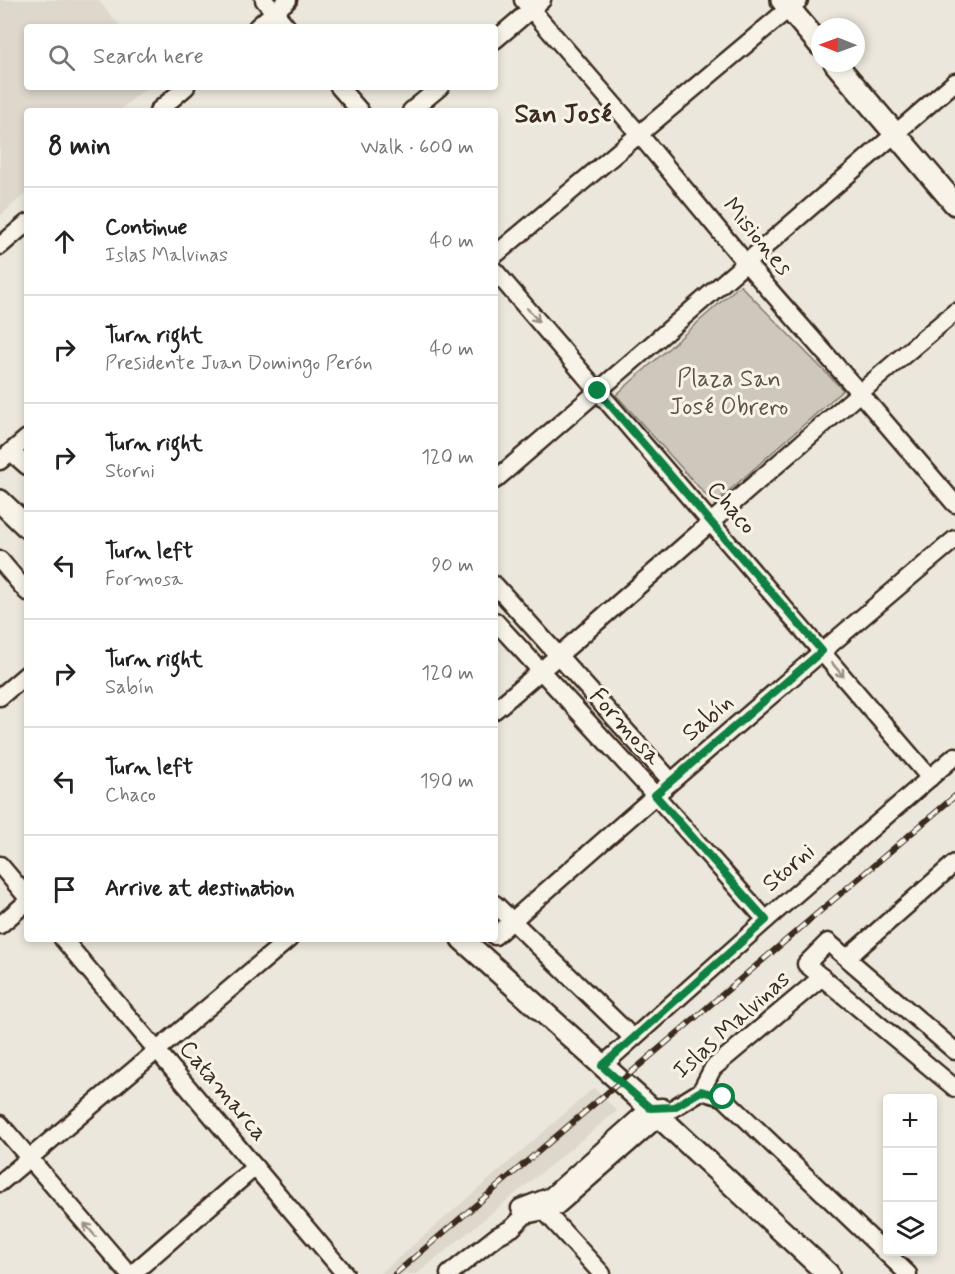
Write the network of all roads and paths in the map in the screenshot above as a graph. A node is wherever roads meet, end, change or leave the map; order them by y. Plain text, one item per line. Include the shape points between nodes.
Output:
1 (288, 0) edge
2 (532, 3) edge
3 (790, 3) edge
4 (269, 6) edge
5 (258, 24) edge
6 (284, 24) edge
7 (811, 32) edge
8 (498, 37) edge
9 (844, 72) edge
10 (955, 82) edge
11 (182, 90) edge
12 (342, 90) edge
13 (436, 90) edge
14 (162, 108) edge
15 (357, 108) edge
16 (415, 108) edge
17 (639, 134) junction
18 (896, 134) junction
19 (955, 204) edge
20 (24, 226) edge
21 (0, 246) edge
22 (498, 252) edge
23 (746, 263) junction
24 (498, 274) edge
25 (955, 312) edge
26 (598, 391) junction
27 (859, 392) junction
28 (24, 441) edge
29 (6, 457) edge
30 (24, 465) edge
31 (498, 477) edge
32 (0, 501) edge
33 (955, 504) edge
34 (712, 523) junction
35 (24, 524) edge
36 (955, 539) edge
37 (0, 560) edge
38 (24, 588) edge
39 (498, 588) edge
40 (498, 624) edge
41 (822, 651) junction
42 (559, 656) junction
43 (542, 671) junction
44 (24, 677) edge
45 (0, 697) edge
46 (498, 708) edge
47 (955, 756) edge
48 (930, 778) junction
49 (671, 782) junction
50 (655, 795) junction
51 (955, 863) edge
52 (0, 865) edge
53 (24, 893) edge
54 (24, 905) edge
55 (498, 907) edge
56 (766, 920) junction
57 (512, 921) junction
58 (0, 925) edge
59 (498, 930) edge
60 (66, 942) edge
61 (285, 942) edge
62 (481, 942) edge
63 (847, 958) junction
64 (822, 977) junction
65 (633, 1038) junction
66 (157, 1050) junction
67 (955, 1051) edge
68 (602, 1066) junction
69 (955, 1088) edge
70 (701, 1091) junction
71 (661, 1111) junction
72 (0, 1124) edge
73 (28, 1158) junction
74 (255, 1167) junction
75 (0, 1183) edge
76 (540, 1206) junction
77 (904, 1273) edge
78 (130, 1274) edge
79 (345, 1274) edge
80 (449, 1274) edge
81 (602, 1274) edge
82 (828, 1274) edge

1 - 4 street
2 - 8 street
2 - 17 street, Misiones
3 - 7 main road
3 - 17 street
4 - 5 street
4 - 6 street
9 - 18 main road
10 - 18 street
11 - 14 street
12 - 15 street
13 - 16 street
17 - 22 street
17 - 23 street, Misiones
18 - 19 main road
18 - 23 street
20 - 21 street
23 - 26 street
23 - 27 street, Misiones
24 -> 26 street, Chaco
25 - 27 street
26 - 31 street
26 - 34 street, Chaco
27 - 33 street, Misiones
27 - 34 street
28 - 29 street
29 - 30 street
32 - 35 main road
34 - 41 street, Chaco
34 - 42 street
36 - 41 street, Sabín
37 - 38 street
39 - 42 street, Formosa
40 - 43 street, Formosa
41 -> 48 street, Chaco
41 - 49 street, Sabín
42 - 43 street
42 - 49 street, Formosa
43 - 46 street
43 - 50 street, Formosa
44 - 45 street
47 - 48 street, Storni
48 - 56 street, Storni
49 - 50 street, Sabín
50 - 56 street, Formosa
50 - 57 street, Sabín
51 - 63 street
52 - 53 street
54 - 58 street
55 - 57 street
56 - 65 street, Storni
57 - 59 street, Sabín
57 - 65 street
60 - 66 street, Catamarca
61 - 66 street
62 - 68 main road
63 - 64 street via 828,942 806,964
63 - 67 street
64 - 69 street
64 - 70 street, Islas Malvinas via 713,1068
65 - 68 street, Storni
66 - 73 street
66 - 74 street, Catamarca
68 - 71 main road
70 - 71 street, Islas Malvinas
70 - 77 street via 723,1097
71 - 76 street, Islas Malvinas via 556,1207
71 - 82 main road
72 - 73 street
73 - 75 street
78 -> 73 street
74 - 78 street
74 - 79 street, Catamarca
76 - 80 street, Islas Malvinas
76 - 81 street

